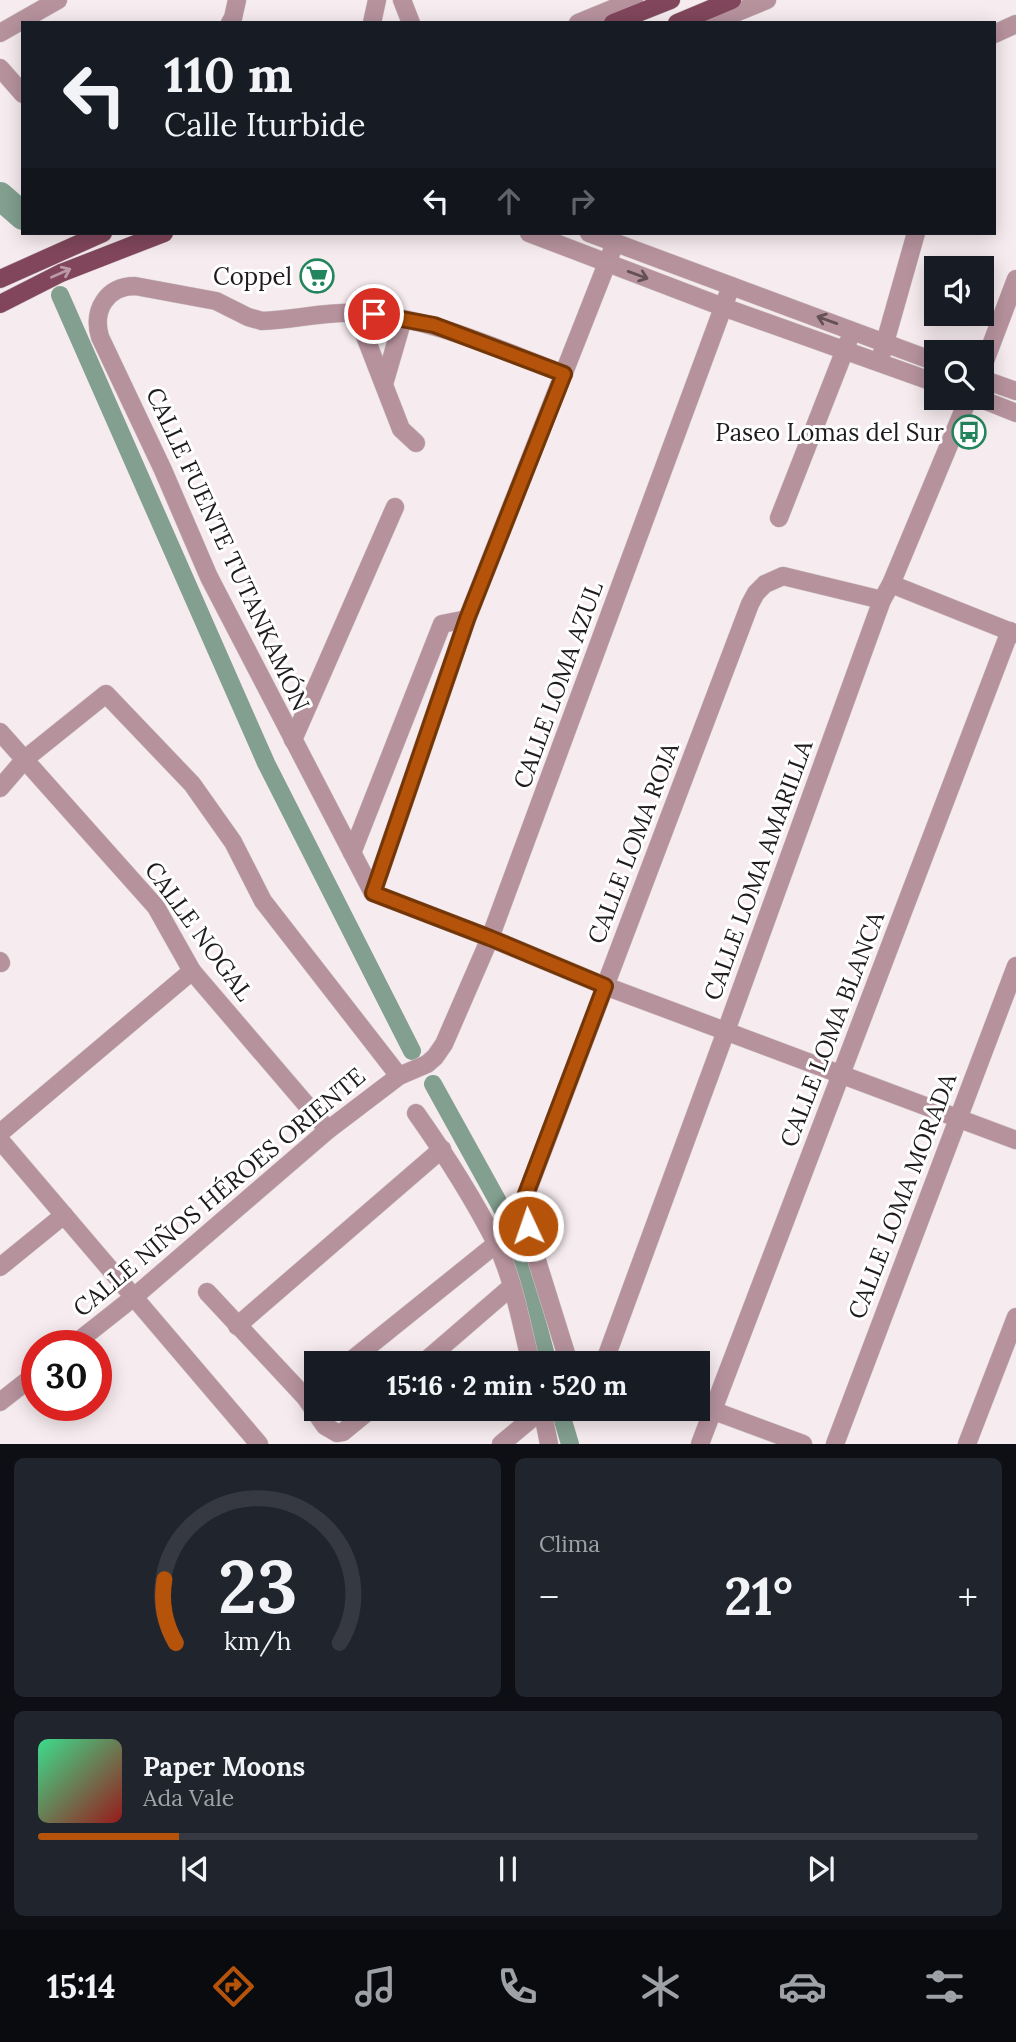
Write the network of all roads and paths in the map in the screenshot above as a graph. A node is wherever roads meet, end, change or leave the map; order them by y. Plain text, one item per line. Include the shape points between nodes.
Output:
1 (58, 0) edge
2 (237, 0) edge
3 (377, 0) edge
4 (402, 0) edge
5 (634, 0) edge
6 (671, 0) edge
7 (732, 0) edge
8 (767, 0) edge
9 (21, 21) edge
10 (21, 21) edge
11 (231, 21) edge
12 (372, 21) edge
13 (410, 21) edge
14 (583, 21) edge
15 (618, 21) edge
16 (682, 21) edge
17 (716, 21) edge
18 (1016, 24) edge
19 (0, 33) edge
20 (996, 33) edge
21 (0, 68) edge
22 (21, 92) edge
23 (99, 235) edge
24 (159, 235) edge
25 (594, 235) edge
26 (915, 235) edge
27 (548, 236) edge
28 (615, 243) junction
29 (608, 264) junction
30 (0, 279) edge
31 (1016, 279) edge
32 (731, 286) junction
33 (0, 304) edge
34 (723, 307) junction
35 (356, 313) junction
36 (403, 318) junction
37 (853, 329) junction
38 (993, 340) edge
39 (886, 342) junction
40 (845, 351) junction
41 (924, 357) edge
42 (879, 363) junction
43 (564, 374) junction
44 (924, 379) edge
45 (994, 383) edge
46 (384, 384) junction
47 (1016, 391) edge
48 (994, 404) edge
49 (964, 410) edge
50 (1016, 413) edge
51 (416, 443) dead end
52 (395, 507) dead end
53 (779, 518) dead end
54 (891, 584) junction
55 (882, 600) junction
56 (467, 619) junction
57 (1013, 633) edge
58 (0, 732) edge
59 (293, 740) junction
60 (25, 759) junction
61 (0, 788) edge
62 (352, 853) junction
63 (373, 893) junction
64 (490, 938) junction
65 (1016, 966) edge
66 (192, 971) junction
67 (605, 986) junction
68 (726, 1031) junction
69 (841, 1075) junction
70 (398, 1076) junction
71 (416, 1113) dead end
72 (958, 1118) junction
73 (327, 1130) junction
74 (0, 1133) edge
75 (0, 1140) edge
76 (1016, 1140) edge
77 (442, 1149) junction
78 (64, 1215) junction
79 (496, 1244) junction
80 (0, 1267) edge
81 (511, 1287) junction
82 (207, 1292) dead end
83 (134, 1297) junction
84 (1016, 1317) edge
85 (237, 1326) junction
86 (92, 1330) edge
87 (363, 1351) edge
88 (437, 1351) edge
89 (528, 1351) edge
90 (565, 1351) edge
91 (608, 1351) edge
92 (21, 1386) edge
93 (304, 1386) edge
94 (710, 1398) edge
95 (0, 1402) edge
96 (710, 1409) edge
97 (323, 1421) edge
98 (356, 1421) edge
99 (528, 1421) edge
100 (545, 1421) edge
101 (704, 1421) edge
102 (251, 1441) edge
103 (501, 1444) edge
104 (550, 1444) edge
105 (700, 1444) edge
106 (803, 1444) edge
107 (835, 1444) edge
108 (967, 1444) edge

1 - 10 street
2 - 11 street
3 - 12 street
4 - 13 street
5 - 14 street
6 - 15 main road
7 - 16 main road
8 - 17 street
9 - 19 street
18 - 20 street
21 - 22 street
23 - 30 main road
33 -> 24 main road via 61,273
25 - 28 street
26 - 39 street
27 - 29 street
28 - 29 street
28 - 32 street
29 -> 34 street
29 - 43 street
31 - 38 street
32 - 34 street, CALLE LOMA AZUL
37 -> 32 street
34 - 40 street
34 - 64 street, CALLE LOMA AZUL
35 - 36 street
35 - 46 street
35 - 59 street, CALLE FUENTE TUTANKAMÓN via 262,321 216,301 126,286 107,296 99,318 100,337 209,577
36 - 43 street via 434,325
36 - 46 street
37 - 39 street
37 - 40 street
39 - 41 street
39 - 42 street
40 - 42 street
40 - 53 street
42 - 44 street
43 - 56 street
45 - 47 street
46 - 51 street via 401,429
48 - 50 street
49 - 54 street, CALLE LOMA AMARILLA
52 - 59 street
54 - 55 street, CALLE LOMA AMARILLA
54 - 57 street
55 - 67 street, CALLE LOMA ROJA via 783,576 756,593
55 - 68 street, CALLE LOMA AMARILLA
56 - 62 street via 442,624
56 - 63 street
57 - 69 street, CALLE LOMA BLANCA
58 - 60 street, CALLE NOGAL
59 - 62 street, CALLE FUENTE TUTANKAMÓN
60 - 61 street
60 - 66 street, CALLE NOGAL via 156,907
60 - 70 street via 106,694 192,784 233,842 263,901
62 - 63 street, CALLE FUENTE TUTANKAMÓN
63 - 64 street
64 - 67 street
64 - 70 street, CALLE LOMA AZUL via 444,1044 427,1064
65 - 72 street, CALLE LOMA MORADA
66 - 73 street, CALLE NOGAL
66 - 74 street
67 - 68 street
67 - 90 street, CALLE LOMA ROJA via 523,1207
68 - 69 street
68 - 91 street, CALLE LOMA AMARILLA
69 - 72 street
69 - 94 street, CALLE LOMA BLANCA
70 - 73 street, CALLE NIÑOS HÉROES ORIENTE
71 - 77 street
72 - 76 street
72 - 107 street, CALLE LOMA MORADA
73 - 83 street, CALLE NIÑOS HÉROES ORIENTE
75 - 78 street
77 - 79 street
77 - 85 street
78 - 80 street
78 - 83 street
79 - 81 street
79 - 87 street
81 - 88 street
81 - 89 street
82 - 85 street
83 - 86 street, CALLE NIÑOS HÉROES ORIENTE
83 - 102 street
84 - 108 street
85 - 93 street
92 - 95 street
96 - 106 street
97 - 98 street via 337,1433
99 - 103 street
100 - 104 street
101 - 105 street, CALLE LOMA BLANCA

